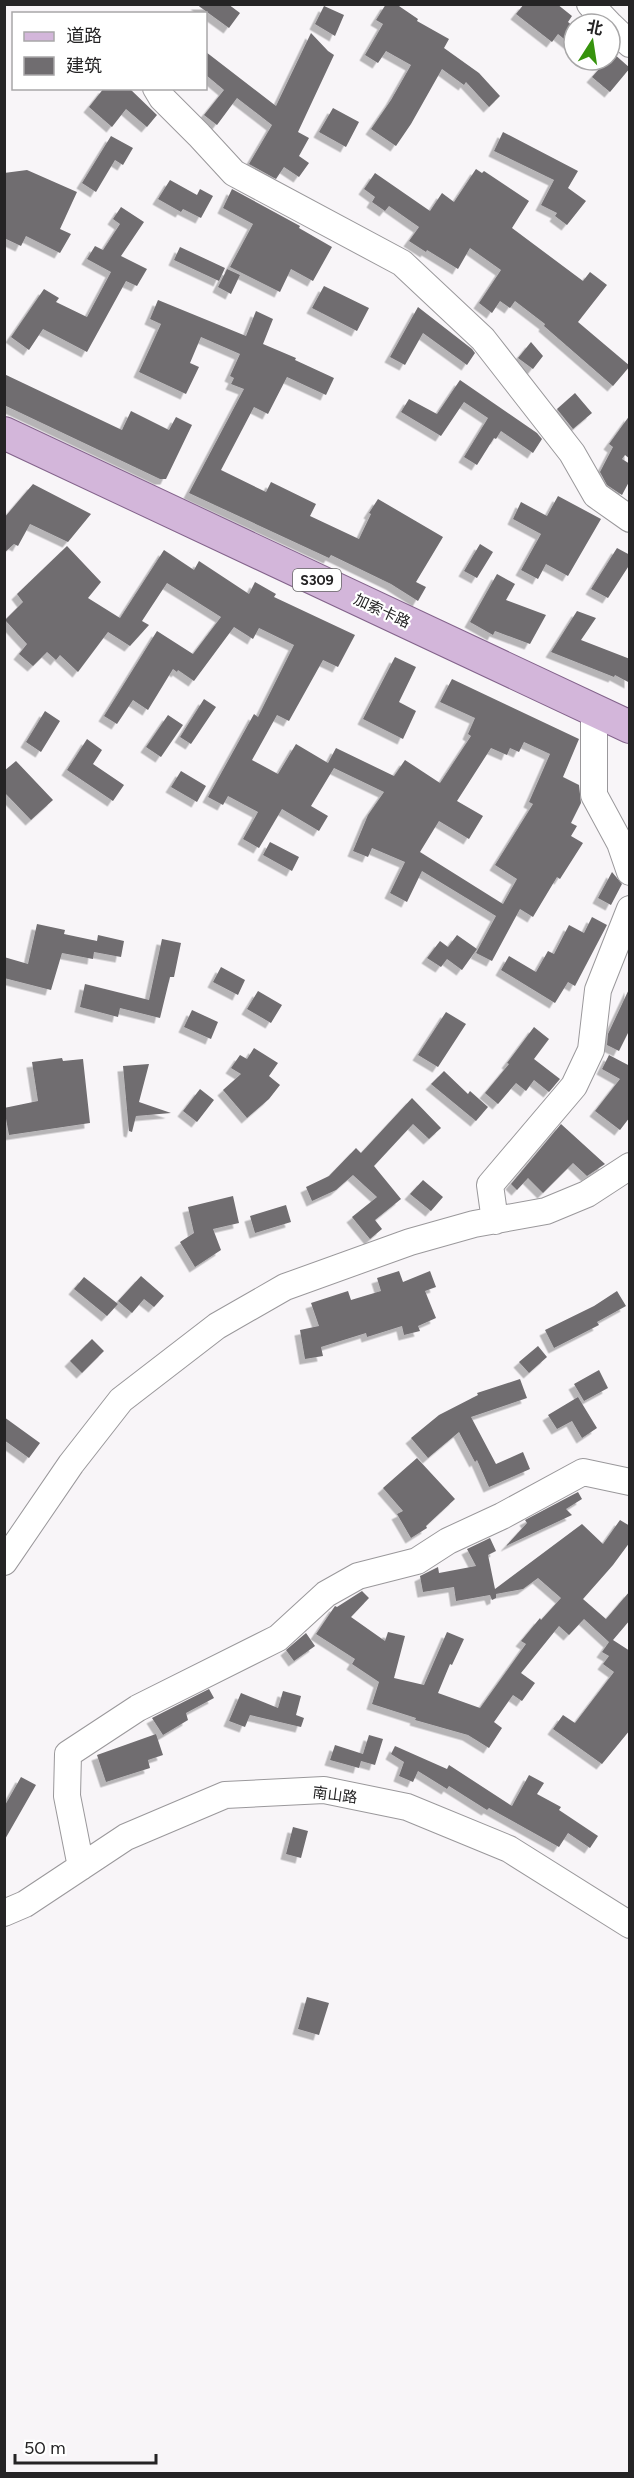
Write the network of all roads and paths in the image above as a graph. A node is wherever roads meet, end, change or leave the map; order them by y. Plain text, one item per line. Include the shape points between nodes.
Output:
1 (157, 90) edge
2 (4, 432) edge
3 (630, 519) edge
4 (594, 711) junction
5 (630, 727) edge
6 (630, 872) edge
7 (630, 909) edge
8 (630, 1166) edge
9 (495, 1221) junction
10 (630, 1482) edge
11 (4, 1562) edge
12 (81, 1866) junction
13 (4, 1913) edge
14 (630, 1925) edge

1 - 3 street via 234,172 402,263 483,339 572,453 596,495
2 - 4 main road, 加索卡路 / S309
4 - 5 main road, 加索卡路 / S309
4 - 6 street via 594,795 620,843
7 - 9 street via 598,990 591,1050 574,1086 490,1185
8 - 9 street via 587,1194 546,1211
9 - 11 street via 410,1242 285,1287 217,1326 121,1400
10 - 12 street via 584,1472 448,1541 417,1561 358,1576 326,1594 278,1638 138,1708 68,1754 67,1796
12 - 13 street, 南山路 via 25,1904
12 - 14 street, 南山路 via 126,1837 225,1795 324,1790 407,1807 509,1849

